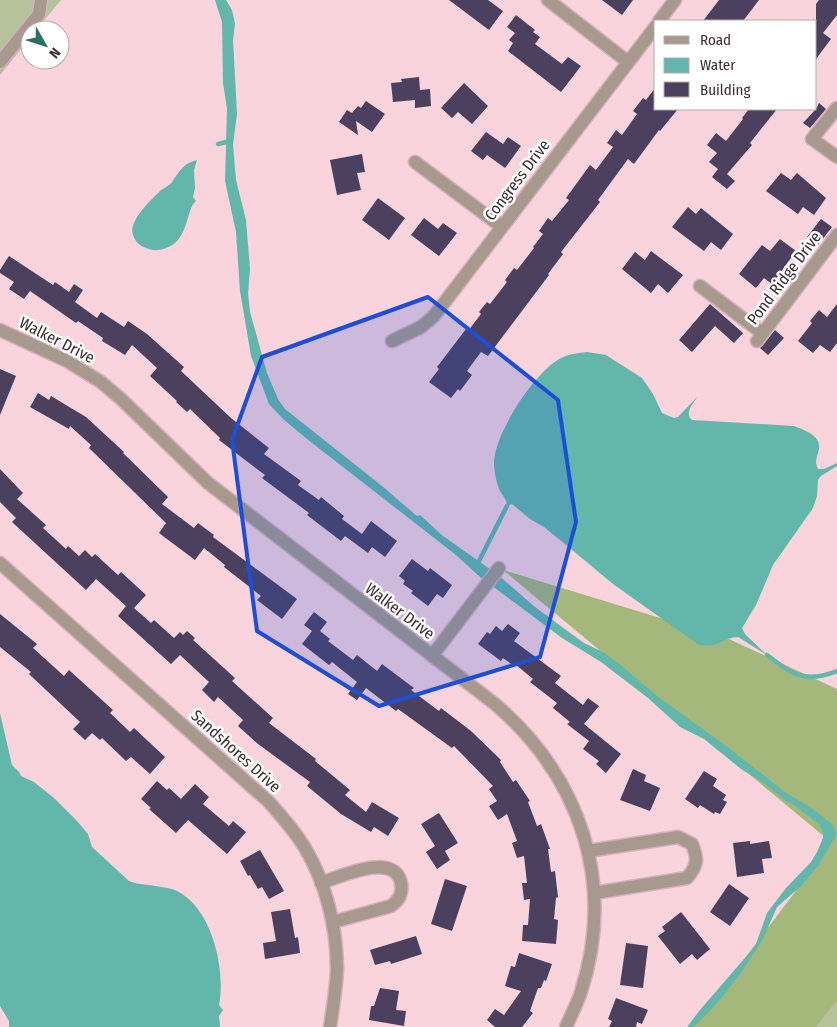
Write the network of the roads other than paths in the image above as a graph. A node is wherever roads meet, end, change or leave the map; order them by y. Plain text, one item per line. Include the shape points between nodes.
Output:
1 (42, 0) edge
2 (548, 0) edge
3 (675, 0) edge
4 (660, 20) edge
5 (654, 29) edge
6 (1, 60) edge
7 (628, 62) junction
8 (837, 108) edge
9 (837, 157) edge
10 (415, 162) dead end
11 (502, 227) junction
12 (837, 235) edge
13 (700, 286) dead end
14 (0, 330) edge
15 (392, 341) dead end
16 (0, 563) edge
17 (499, 568) dead end
18 (432, 656) junction
19 (588, 851) junction
20 (321, 883) junction
21 (594, 893) junction
22 (332, 922) junction
23 (330, 1027) edge
24 (566, 1027) edge

1 - 6 street via 39,14
2 - 7 street
3 - 4 street
5 - 7 street, Congress Drive
7 - 11 street, Congress Drive
8 - 9 street via 812,139
10 - 11 street
11 - 15 street, Congress Drive via 434,316 421,327
12 - 13 street, Pond Ridge Drive via 760,337
14 - 18 street, Walker Drive via 67,361 101,382 208,483
16 - 20 street, Sandshores Drive via 269,802 305,848
17 - 18 street
18 - 19 street, Walker Drive via 504,712 546,758 571,800
19 - 21 street, Walker Drive
19 - 21 street via 678,837 692,844 697,857 694,870 687,878
20 - 22 street, Sandshores Drive
20 - 22 street via 374,867 385,867 400,879 401,894 391,906
21 - 24 street, Walker Drive via 594,920 587,968 581,993
22 - 23 street, Sandshores Drive via 337,969

